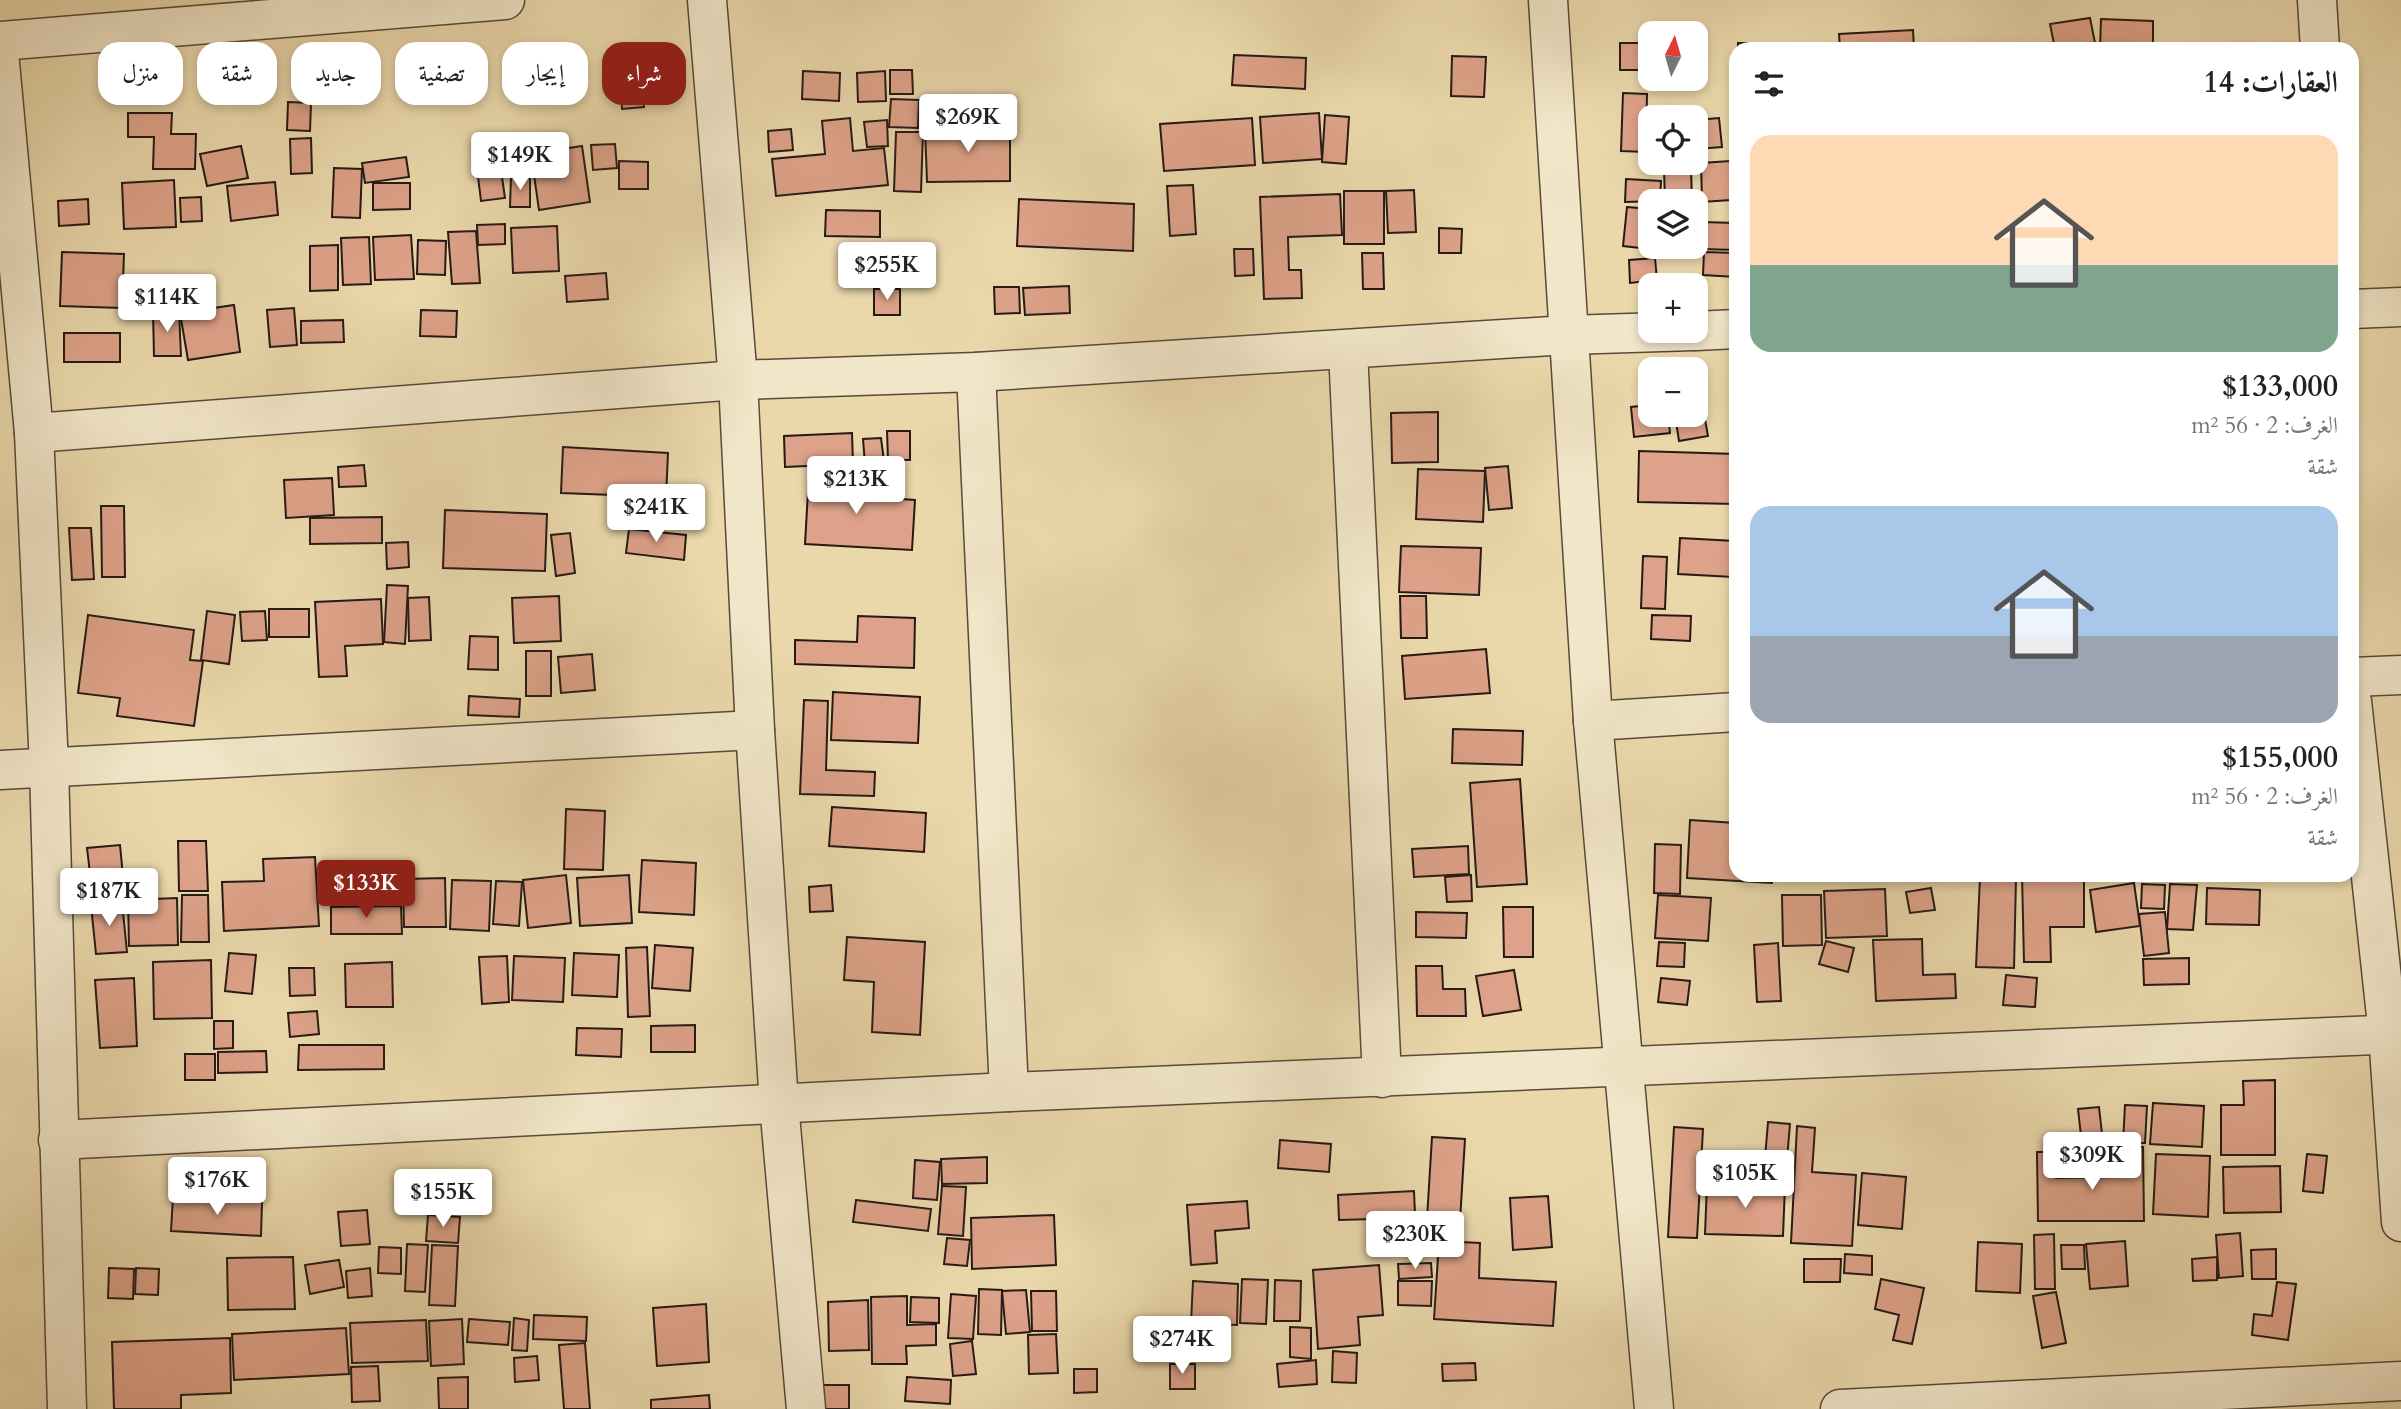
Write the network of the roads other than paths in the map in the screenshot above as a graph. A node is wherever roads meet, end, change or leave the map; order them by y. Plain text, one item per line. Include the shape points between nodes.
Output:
1 (505, 0) edge
2 (707, 0) edge
3 (1548, 0) edge
4 (2317, 0) edge
5 (0, 41) edge
6 (2320, 42) edge
7 (0, 63) edge
8 (2401, 307) edge
9 (2359, 309) edge
10 (1729, 329) edge
11 (1708, 330) edge
12 (1638, 333) edge
13 (1567, 335) junction
14 (1348, 351) junction
15 (976, 372) junction
16 (738, 380) junction
17 (34, 433) junction
18 (2401, 675) edge
19 (2359, 677) edge
20 (1729, 712) edge
21 (1592, 721) junction
22 (755, 730) junction
23 (2359, 756) edge
24 (49, 767) junction
25 (0, 770) edge
26 (2394, 1034) edge
27 (1625, 1065) junction
28 (1382, 1078) junction
29 (1009, 1092) junction
30 (779, 1104) junction
31 (58, 1140) junction
32 (2401, 1222) edge
33 (2401, 1381) edge
34 (68, 1409) edge
35 (806, 1409) edge
36 (1654, 1409) edge
37 (1840, 1409) edge

1 - 5 street
2 - 16 street
3 - 13 street
4 - 6 street
7 - 17 street
8 - 9 street
10 - 11 street
12 - 13 street
13 - 14 street
13 - 21 street
14 - 15 street
14 - 28 street
15 - 16 street
15 - 29 street
16 - 17 street
16 - 22 street
17 - 24 street
18 - 19 street
20 - 21 street
21 - 27 street
22 - 24 street
22 - 30 street
23 - 26 street
24 - 25 street
24 - 31 street
26 - 27 street
26 - 32 street
27 - 28 street
27 - 36 street
28 - 29 street
29 - 30 street
30 - 31 street
30 - 35 street
31 - 34 street
33 - 37 street

